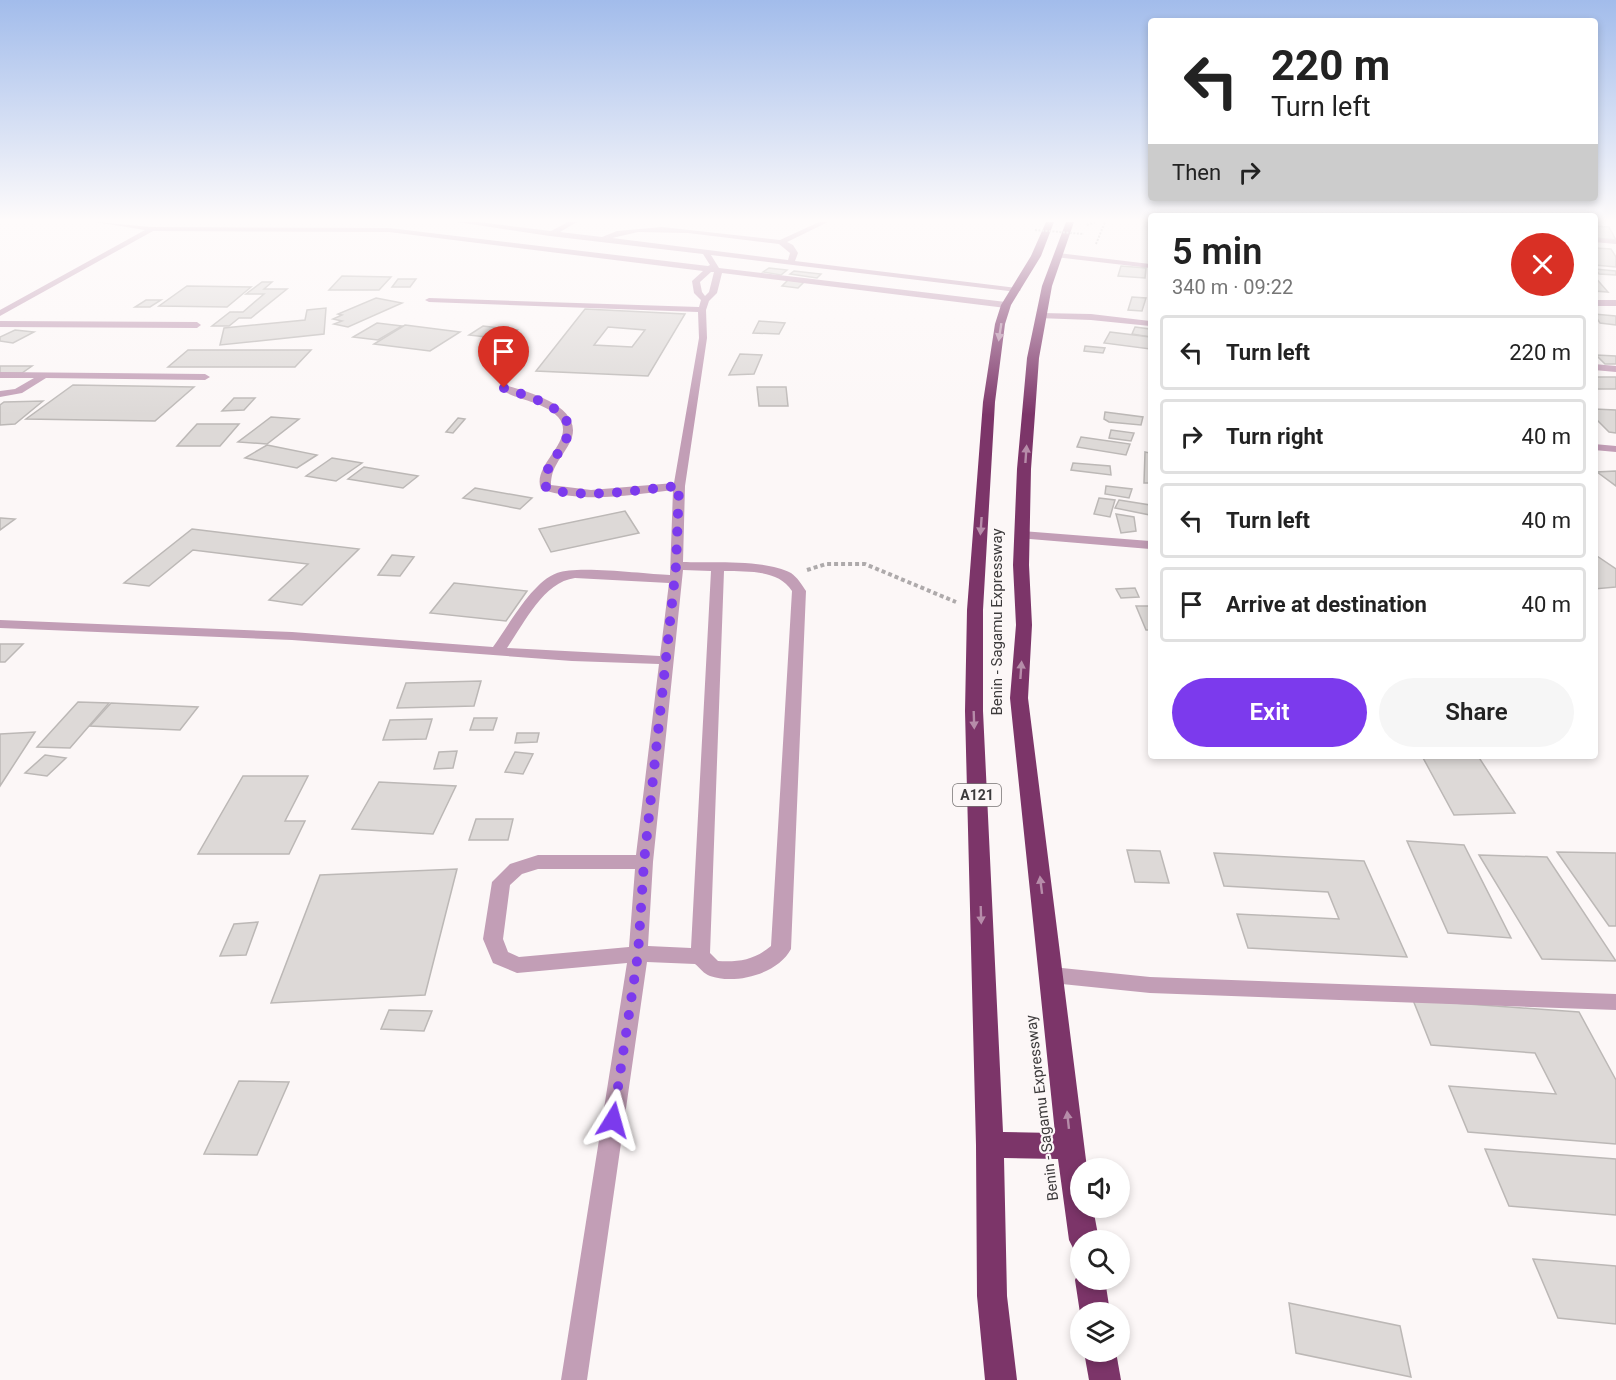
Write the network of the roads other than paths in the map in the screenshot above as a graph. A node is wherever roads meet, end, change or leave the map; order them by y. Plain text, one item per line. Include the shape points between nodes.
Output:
1 (48, 286) edge
2 (697, 286) edge
3 (710, 286) edge
4 (726, 286) edge
5 (851, 286) edge
6 (922, 286) edge
7 (962, 286) edge
8 (1016, 286) edge
9 (1047, 286) edge
10 (916, 294) junction
11 (1011, 297) junction
12 (708, 299) junction
13 (429, 300) dead end
14 (1598, 303) edge
15 (1616, 303) edge
16 (0, 313) edge
17 (1041, 316) junction
18 (1091, 317) junction
19 (1148, 317) edge
20 (0, 324) edge
21 (1148, 324) edge
22 (197, 326) dead end
23 (1598, 367) edge
24 (1616, 369) edge
25 (0, 375) edge
26 (44, 375) junction
27 (205, 377) dead end
28 (504, 388) dead end
29 (0, 394) edge
30 (1598, 448) edge
31 (1616, 450) edge
32 (679, 486) junction
33 (1022, 535) junction
34 (1148, 544) edge
35 (718, 568) junction
36 (676, 572) junction
37 (0, 624) edge
38 (496, 652) junction
39 (664, 660) junction
40 (644, 862) junction
41 (638, 954) junction
42 (700, 956) junction
43 (1052, 975) junction
44 (1616, 1002) edge
45 (990, 1145) junction
46 (1070, 1146) junction
47 (1083, 1230) edge
48 (1102, 1362) edge
49 (574, 1380) edge
50 (1001, 1380) edge
51 (1105, 1380) edge

1 - 16 street
2 - 12 street via 698,293
3 - 12 street
4 - 12 street
5 - 10 street
6 - 10 street
7 - 11 street
8 - 11 highway, A121
9 - 17 highway, Benin - Sagamu Expressway
10 - 11 street
11 -> 45 highway, A121 via 1000,324 989,402 975,610 975,735
12 - 13 street
12 - 32 street
14 - 15 street
17 - 18 street
33 -> 17 highway, Benin - Sagamu Expressway via 1033,358
18 - 19 street via 1094,312
18 - 21 street
20 - 22 street
23 - 24 street
25 - 26 street
26 - 27 street
26 - 29 street via 28,388
28 - 32 street via 545,402 564,416 568,436 545,473 546,487 554,492
30 - 31 street
32 - 36 street
33 - 34 street
43 -> 33 highway, Benin - Sagamu Expressway via 1019,698 1024,625
35 - 36 street
35 - 42 street
35 - 42 street via 786,576 800,591 781,949 768,961 744,971 713,969
36 - 38 street via 561,576 537,595
36 - 39 street
37 - 38 street via 292,636
38 - 39 street
39 - 40 street
40 - 41 street
40 - 41 street via 538,862 516,869 501,882 493,939 500,957 517,965
41 - 42 street
41 - 49 street
43 - 44 street via 1150,985
46 -> 43 highway, Benin - Sagamu Expressway
45 - 46 highway
45 - 50 highway, A121 via 992,1296
46 - 47 highway, Benin - Sagamu Expressway
48 - 51 highway

